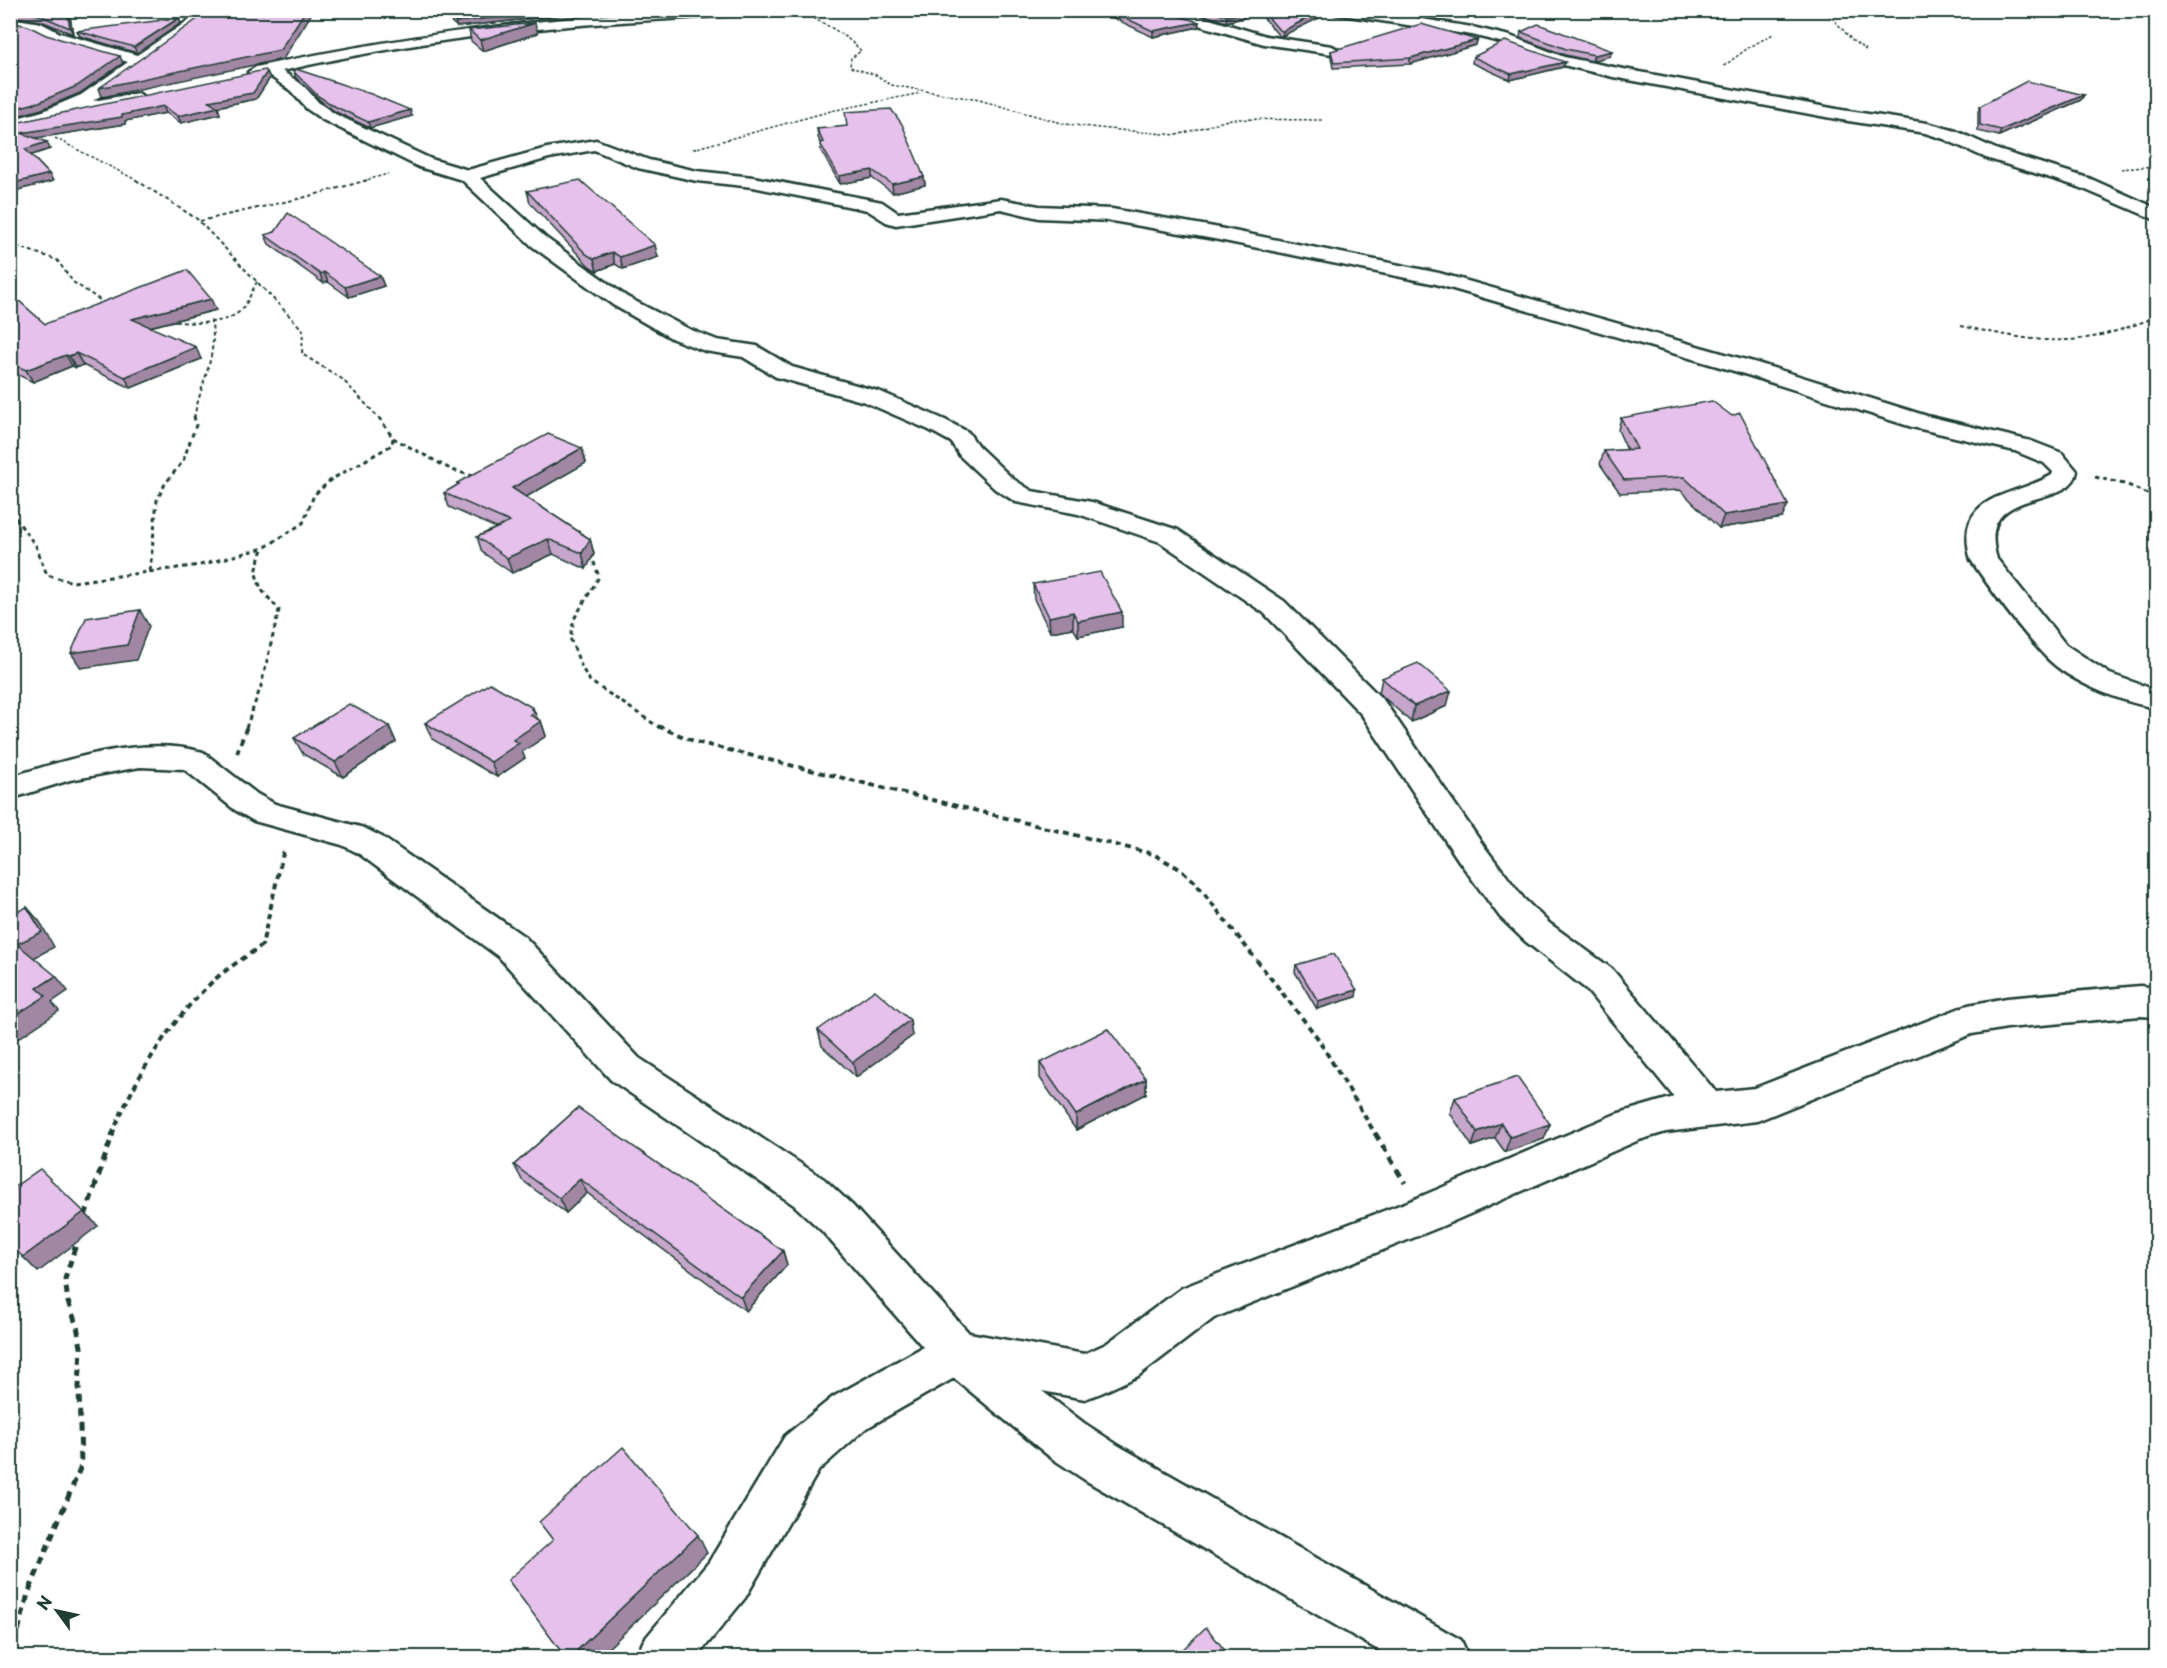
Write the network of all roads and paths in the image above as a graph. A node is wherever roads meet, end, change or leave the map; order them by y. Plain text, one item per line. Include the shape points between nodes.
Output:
1 (215, 10) edge
2 (745, 10) edge
3 (795, 10) edge
4 (1162, 10) edge
5 (1336, 10) edge
6 (1825, 10) edge
7 (10, 22) edge
8 (1773, 34) dead end
9 (1332, 50) edge
10 (1866, 50) dead end
11 (138, 60) junction
12 (270, 69) junction
13 (238, 76) edge
14 (1662, 80) junction
15 (925, 93) junction
16 (148, 96) edge
17 (49, 114) junction
18 (1322, 120) dead end
19 (10, 125) edge
20 (50, 136) edge
21 (636, 160) junction
22 (425, 163) junction
23 (468, 176) junction
24 (2157, 215) edge
25 (199, 221) junction
26 (10, 244) edge
27 (257, 282) junction
28 (111, 308) edge
29 (2157, 317) edge
30 (166, 320) edge
31 (211, 320) junction
32 (1960, 326) dead end
33 (393, 438) junction
34 (2065, 471) junction
35 (481, 478) edge
36 (2157, 498) edge
37 (10, 511) edge
38 (264, 548) junction
39 (591, 553) dead end
40 (150, 571) junction
41 (2157, 699) edge
42 (224, 786) junction
43 (10, 788) edge
44 (290, 821) junction
45 (2151, 1000) edge
46 (1707, 1111) junction
47 (1425, 1214) junction
48 (957, 1352) junction
49 (10, 1658) edge
50 (662, 1658) edge
51 (1443, 1658) edge

1 - 11 street
2 - 12 street via 558,23 442,37 366,48
3 - 15 path via 833,28 857,45 861,51 851,58 852,69 876,75 891,85
4 - 9 street via 1264,40
5 - 14 street via 1472,30 1560,60
6 - 10 path via 1845,36
7 - 11 street via 36,26 55,36
8 - 14 path via 1728,65
11 - 17 street via 77,104
12 - 13 street
12 - 22 street via 329,117
14 - 24 street via 1927,128 1992,154 2085,183
15 - 18 path via 979,100 1065,124 1170,135 1231,119
15 - 21 path via 831,111 667,156
16 - 17 street
17 - 19 street
20 - 25 path via 146,185
21 - 23 street via 602,146 588,145
21 - 34 street via 697,176 861,202 896,219 1001,204 1039,212 1112,215 1439,279 1749,368 1920,422 2023,446 2053,458
22 - 23 street
22 - 25 path via 310,196
23 - 46 street via 539,242 620,301 681,334 713,346 745,350 784,372 873,398 937,425 960,438 1004,484 1025,497 1090,509 1169,536 1274,607 1373,708 1512,908 1599,979
25 - 27 path
26 - 28 path via 57,260 73,282
27 - 31 path via 242,310
27 - 33 path via 303,330 302,354 342,379 374,410
29 - 32 path via 2078,340 2027,338
30 - 31 path
31 - 40 path via 215,328 195,412 196,425 183,461 157,500
33 - 35 path via 452,470
33 - 38 path via 389,448 345,470 314,495 303,523
34 - 36 path via 2128,485
34 - 41 street via 2058,483 2002,503 1983,521 1977,534 1978,546 1984,560 2056,651 2100,681
37 - 40 path via 36,546 47,575 72,582
38 - 40 path via 200,566
38 - 42 path via 258,560 256,581 279,610 261,686
39 - 47 path via 599,577 574,619 570,638 590,681 651,723 706,745 1153,854 1180,869 1195,882 1317,1037
42 - 43 street via 192,759 140,757 67,770
42 - 44 street via 265,813
44 - 48 street via 352,836 369,845 512,947 625,1069 809,1192
44 - 49 path via 262,945 212,982 178,1017 121,1113 104,1155 65,1279 81,1347 81,1466 28,1594
45 - 46 street via 1968,1020 1756,1104
46 - 47 street via 1666,1115 1630,1126
47 - 48 street via 1198,1303 1122,1360 1084,1377
48 - 50 street via 849,1413 802,1453 727,1580
48 - 51 street via 1067,1440 1102,1463

